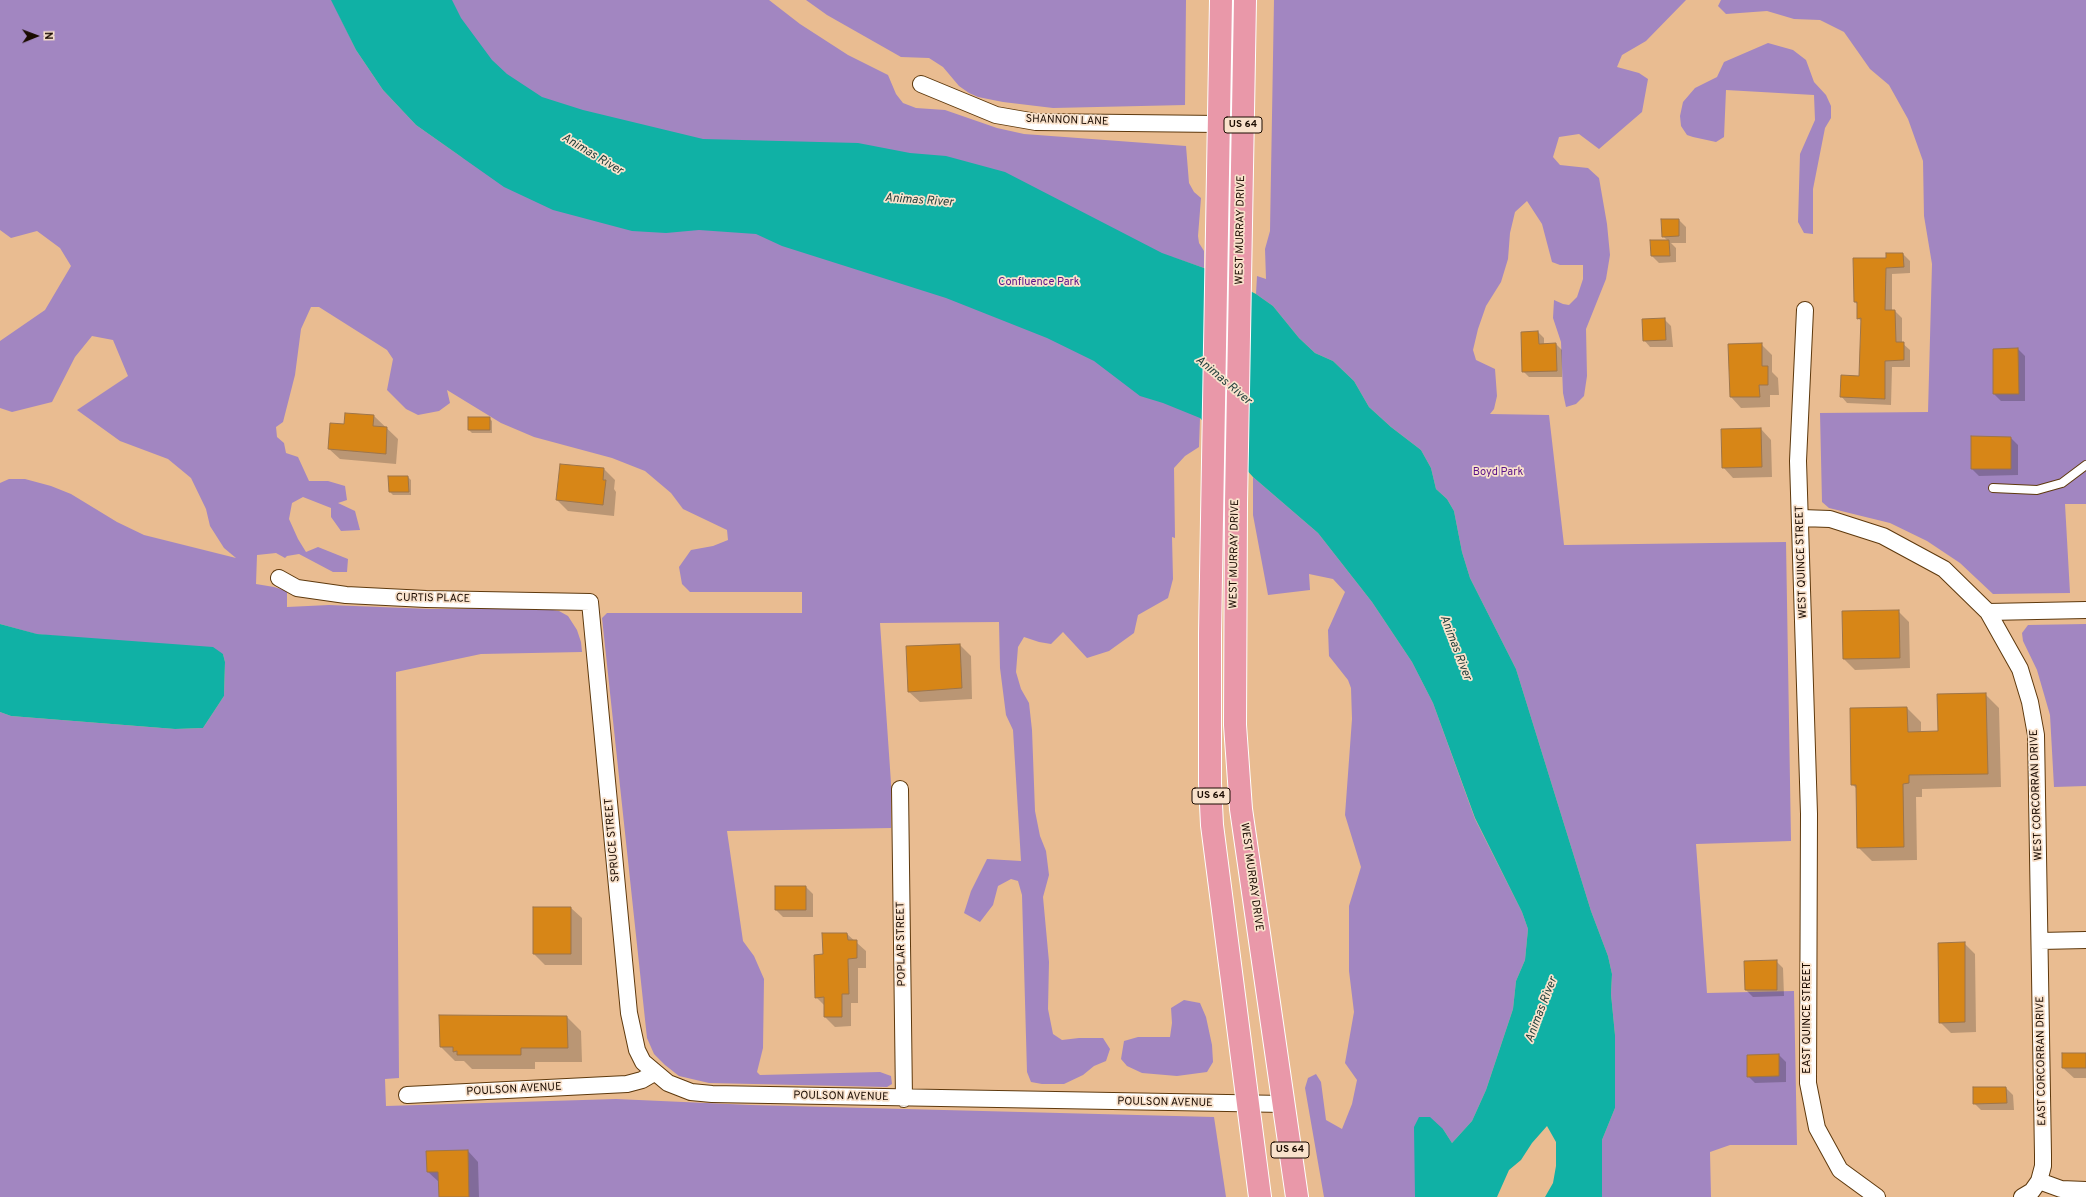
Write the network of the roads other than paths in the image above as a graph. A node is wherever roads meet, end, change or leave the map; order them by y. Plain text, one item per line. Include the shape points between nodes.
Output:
1 (1221, 0) edge
2 (1245, 0) edge
3 (921, 84) dead end
4 (1219, 124) junction
5 (1805, 310) dead end
6 (2086, 465) edge
7 (1993, 488) dead end
8 (1801, 518) junction
9 (279, 578) dead end
10 (590, 602) joint
11 (2086, 610) edge
12 (1988, 612) junction
13 (900, 789) dead end
14 (1809, 814) joint
15 (2086, 940) edge
16 (2040, 941) junction
17 (654, 1073) junction
18 (407, 1095) dead end
19 (904, 1098) junction
20 (1248, 1104) junction
21 (1284, 1104) junction
22 (2039, 1182) junction
23 (2086, 1190) edge
24 (1260, 1197) edge
25 (1297, 1197) edge
26 (1877, 1197) edge
27 (2022, 1197) edge

1 - 4 highway, US 64
2 - 21 highway, WEST MURRAY DRIVE / US 64 via 1236,503 1236,759
3 - 4 street, SHANNON LANE via 996,115 1036,122
4 - 20 highway, US 64 via 1209,705 1211,809
5 - 8 street, WEST QUINCE STREET via 1798,461
6 - 7 lane via 2062,483 2037,490
8 - 12 street, WEST CORCORRAN DRIVE via 1830,519 1883,536 1944,569
8 - 14 street, WEST QUINCE STREET
9 - 10 street, CURTIS PLACE via 297,588 360,596
10 - 17 street, SPRUCE STREET via 629,1013 637,1050 643,1062
11 - 12 street
12 - 16 street, WEST CORCORRAN DRIVE via 2020,669 2034,719 2038,767
13 - 19 street, POPLAR STREET
14 - 26 street, EAST QUINCE STREET via 1808,1083 1817,1128 1840,1170
15 - 16 street
16 - 22 street, EAST CORCORRAN DRIVE via 2043,1160
17 - 18 street, POULSON AVENUE via 627,1084
17 - 19 street, POULSON AVENUE via 668,1083 691,1092
19 - 20 street, POULSON AVENUE
20 - 21 street, POULSON AVENUE
20 - 24 highway, US 64
21 - 25 highway, US 64
22 - 23 street via 2061,1189
22 - 27 street via 2032,1192

